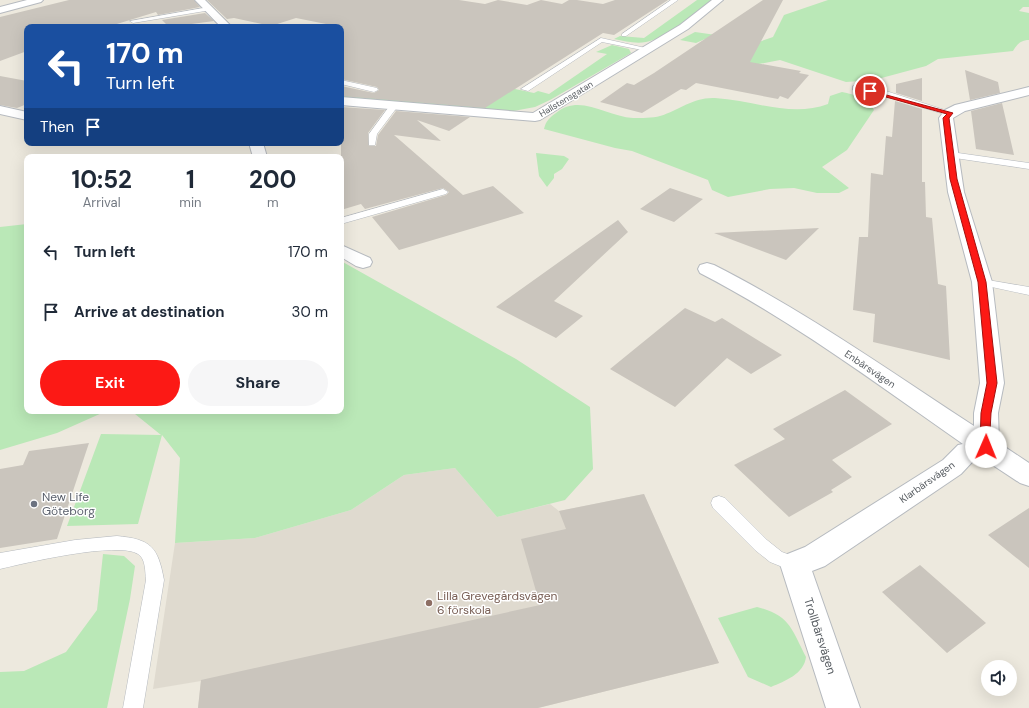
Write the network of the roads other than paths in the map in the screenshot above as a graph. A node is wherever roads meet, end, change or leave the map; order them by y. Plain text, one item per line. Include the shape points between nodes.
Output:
1 (38, 0) edge
2 (200, 0) edge
3 (675, 0) edge
4 (718, 0) edge
5 (209, 9) junction
6 (0, 10) edge
7 (134, 21) dead end
8 (224, 24) edge
9 (624, 35) dead end
10 (647, 49) junction
11 (344, 83) edge
12 (525, 88) dead end
13 (856, 88) dead end
14 (374, 90) dead end
15 (1029, 91) edge
16 (344, 101) edge
17 (394, 106) junction
18 (0, 110) edge
19 (950, 113) junction
20 (24, 114) edge
21 (372, 143) dead end
22 (951, 155) junction
23 (1029, 166) edge
24 (443, 192) dead end
25 (344, 220) edge
26 (344, 252) edge
27 (363, 262) dead end
28 (707, 269) dead end
29 (982, 282) junction
30 (1029, 291) edge
31 (986, 447) junction
32 (1029, 476) edge
33 (719, 503) dead end
34 (0, 561) edge
35 (795, 564) junction
36 (133, 708) edge
37 (843, 708) edge

1 - 6 street
2 - 5 street
3 - 9 lane
4 - 10 street, Hallstensgatan via 684,27
5 - 7 lane
5 - 8 street
10 - 12 lane via 601,40
10 - 17 street, Hallstensgatan via 536,117
11 - 14 lane
13 - 19 lane via 883,93
15 - 19 street via 960,108
16 - 17 street, Hallstensgatan
17 - 21 lane via 373,134
18 - 20 street
19 - 22 street via 946,118
22 - 23 lane
22 - 29 street via 956,192
24 - 25 lane
26 - 27 street
28 - 31 street, Enbärsvägen via 792,316
29 - 30 lane
29 - 31 street via 992,383 986,413
31 - 32 street, Enbärsvägen
31 - 35 street, Klarbärsvägen via 967,452 952,467 815,557
33 - 35 lane via 761,545 776,557
34 - 36 lane via 102,544 132,545 144,549 152,559 155,580
35 - 37 street, Trollbärsvägen

